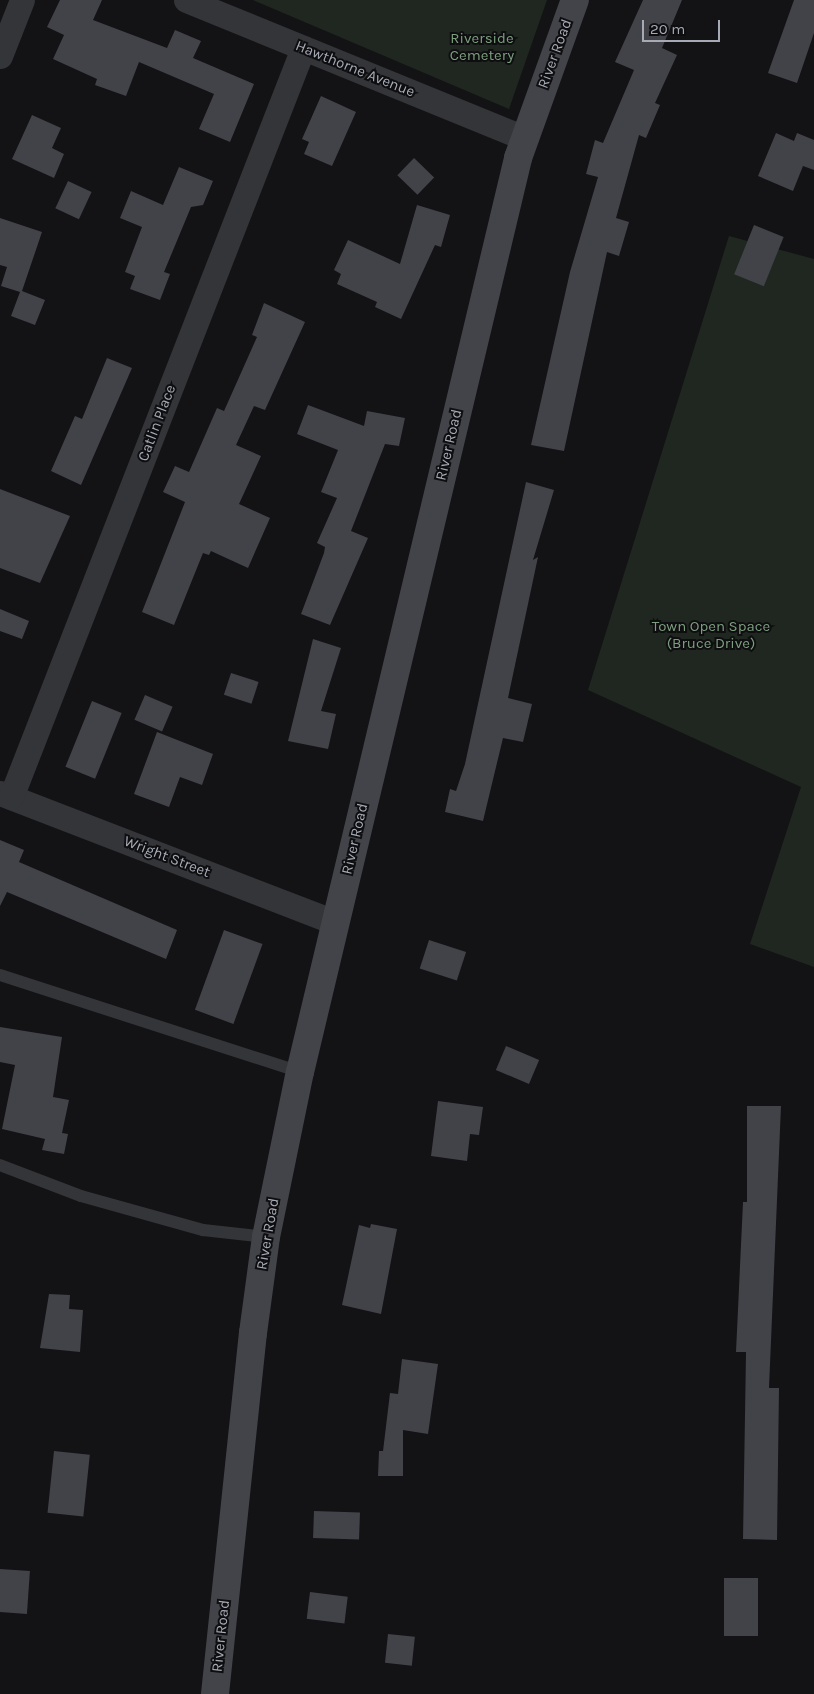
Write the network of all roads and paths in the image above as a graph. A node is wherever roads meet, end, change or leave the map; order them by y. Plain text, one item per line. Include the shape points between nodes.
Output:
1 (22, 0) edge
2 (186, 0) edge
3 (575, 0) edge
4 (303, 48) junction
5 (0, 56) edge
6 (524, 138) junction
7 (5, 795) edge
8 (335, 922) junction
9 (0, 975) edge
10 (300, 1072) junction
11 (0, 1165) edge
12 (266, 1237) junction
13 (215, 1694) edge

1 - 5 street
2 - 4 street, Hawthorne Avenue
3 - 6 main road, River Road
4 - 6 street, Hawthorne Avenue
4 - 7 street, Catlin Place
6 - 8 main road, River Road
7 - 8 street, Wright Street
8 - 10 main road, River Road
9 - 10 lane
10 - 12 main road, River Road
11 - 12 lane via 81,1196 203,1230
12 - 13 main road, River Road

